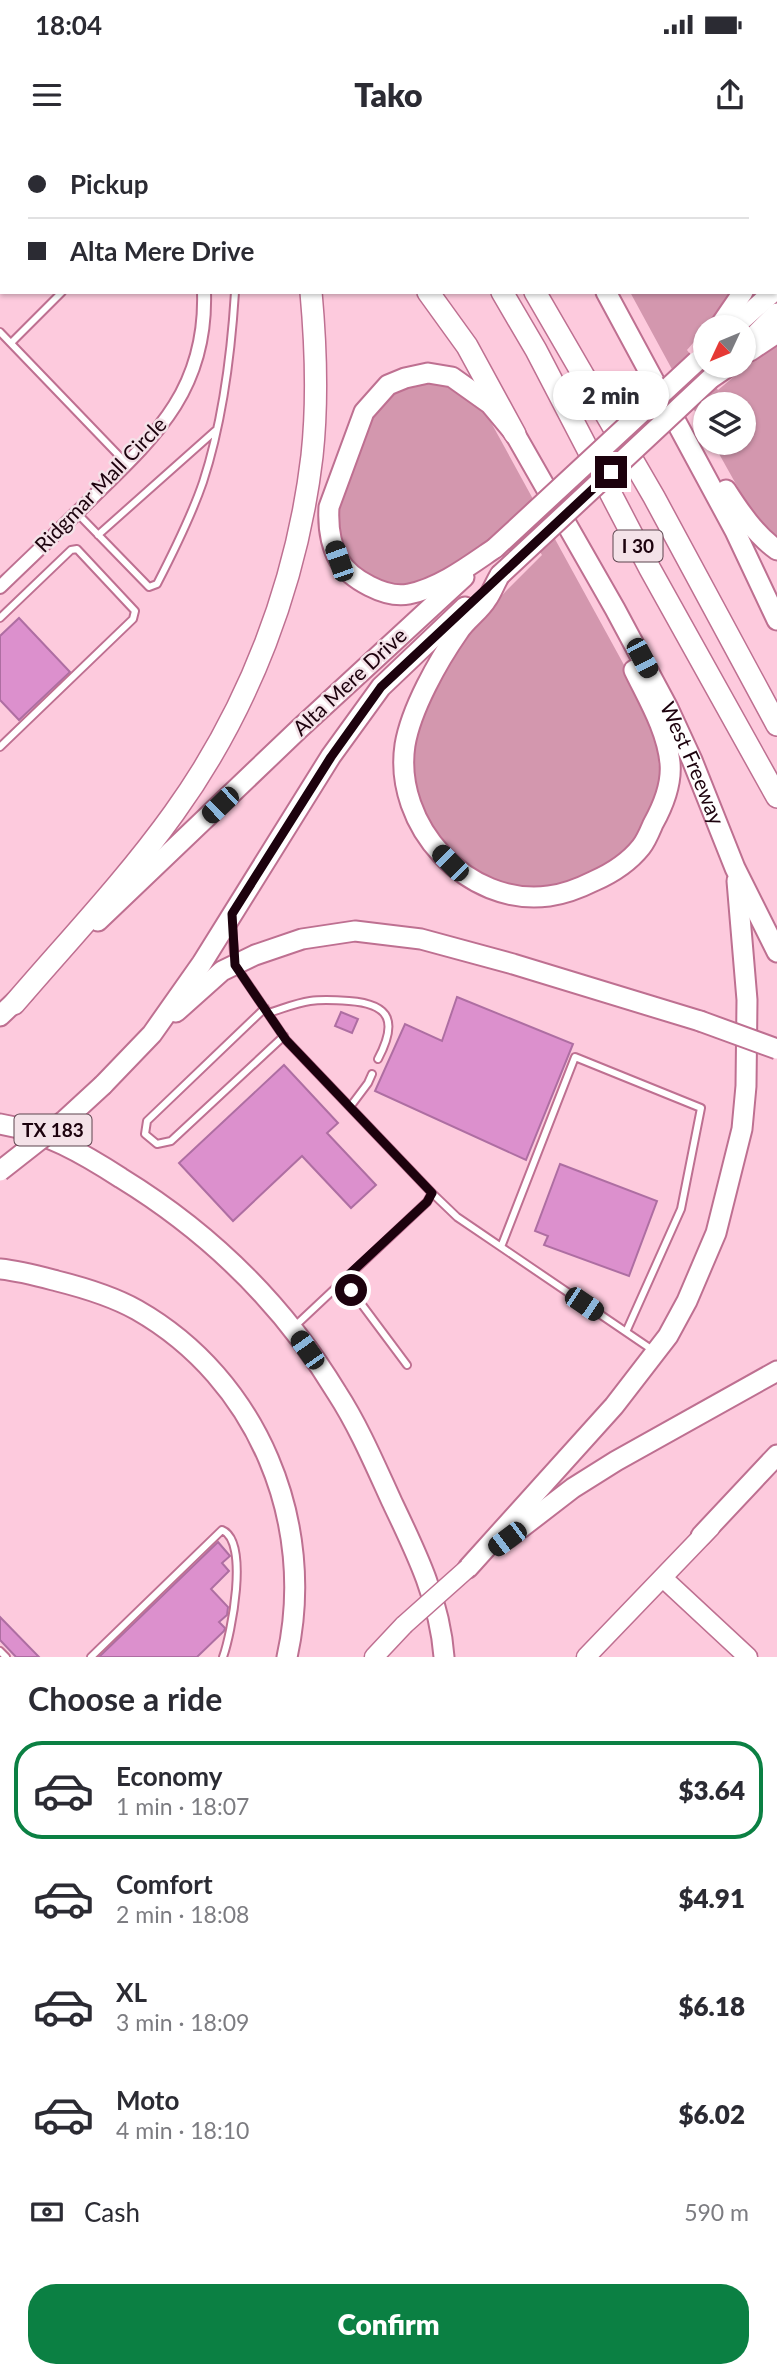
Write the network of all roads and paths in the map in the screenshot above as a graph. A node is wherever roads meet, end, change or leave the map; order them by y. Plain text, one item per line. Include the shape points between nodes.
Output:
1 (60, 294) edge
2 (204, 294) edge
3 (235, 294) edge
4 (311, 294) edge
5 (429, 294) edge
6 (503, 294) edge
7 (536, 294) edge
8 (742, 294) edge
9 (771, 294) edge
10 (611, 296) edge
11 (777, 313) edge
12 (727, 315) edge
13 (747, 315) edge
14 (0, 331) edge
15 (777, 333) edge
16 (756, 334) edge
17 (11, 343) junction
18 (756, 348) edge
19 (693, 362) edge
20 (711, 378) edge
21 (216, 429) junction
22 (515, 434) junction
23 (691, 450) junction
24 (127, 464) junction
25 (77, 513) junction
26 (98, 535) junction
27 (495, 548) junction
28 (777, 550) edge
29 (499, 575) junction
30 (2, 582) edge
31 (615, 609) junction
32 (774, 612) edge
33 (0, 618) edge
34 (724, 625) junction
35 (777, 698) edge
36 (777, 725) edge
37 (1, 744) edge
38 (777, 797) edge
39 (736, 868) junction
40 (232, 914) junction
41 (777, 952) edge
42 (235, 965) junction
43 (285, 1008) junction
44 (7, 1010) edge
45 (266, 1010) junction
46 (279, 1030) junction
47 (152, 1034) junction
48 (284, 1037) junction
49 (777, 1049) edge
50 (378, 1059) dead end
51 (372, 1074) dead end
52 (350, 1107) junction
53 (0, 1124) edge
54 (0, 1171) edge
55 (432, 1193) junction
56 (501, 1247) junction
57 (0, 1269) edge
58 (342, 1281) junction
59 (292, 1328) junction
60 (626, 1332) junction
61 (655, 1352) junction
62 (407, 1365) dead end
63 (777, 1371) edge
64 (777, 1455) edge
65 (777, 1469) edge
66 (701, 1536) junction
67 (468, 1569) junction
68 (663, 1578) junction
69 (0, 1651) edge
70 (6, 1657) edge
71 (91, 1657) edge
72 (223, 1657) edge
73 (287, 1657) edge
74 (374, 1657) edge
75 (444, 1657) edge
76 (586, 1657) edge
77 (748, 1657) edge

1 - 17 lane
2 - 24 street, Ridgmar Mall Circle via 200,343 181,396 159,431
3 - 21 lane via 232,346
4 - 44 highway via 316,356 312,457 286,580 254,671 220,742 175,812
5 - 22 highway via 467,346
6 - 38 highway, I 30
7 - 34 highway, I 30
8 - 12 main road
9 - 13 main road
10 - 23 main road
11 - 16 main road
14 - 17 lane
15 - 18 main road
17 - 24 lane
19 - 27 main road, Alta Mere Drive, bridge
20 - 29 main road, Alta Mere Drive / TX 183, bridge
21 - 26 lane
21 - 26 lane via 203,481 157,584 149,587
22 - 27 main road, West Freeway via 490,404 452,377 428,373 405,378 388,386 364,412 329,506 328,523 339,561 360,581 382,592 408,595 452,577
22 - 31 main road, West Freeway
23 - 28 main road via 712,468 738,509
23 - 32 main road
24 - 25 street, Ridgmar Mall Circle
25 - 26 lane
25 - 30 street, Ridgmar Mall Circle
27 - 44 main road, Alta Mere Drive via 152,867
29 - 31 main road via 419,700 405,747 405,785 424,835 450,863 491,889 521,896 575,890 610,874 641,847 656,819 667,793 671,766 666,741 619,637
29 - 40 main road, Alta Mere Drive / TX 183 via 381,687
31 - 39 main road, West Freeway via 673,718
33 - 37 lane via 77,549 135,611 133,619
34 - 35 highway via 756,661
34 - 36 highway, I 30
39 - 41 main road, West Freeway
39 - 61 main road via 747,1000 742,1129 716,1233 687,1301
40 - 42 lane
40 - 47 main road, Alta Mere Drive / TX 183
42 - 45 lane
42 - 47 main road via 222,971
42 - 49 main road, bridge via 315,936 355,931 400,935 513,964
43 - 45 lane
43 - 46 lane via 280,1013
43 - 50 lane via 332,1000 376,1006 387,1015 387,1034
45 - 46 lane
45 - 48 lane via 147,1121 145,1135 157,1144 171,1141
46 - 48 lane
47 - 54 main road, Alta Mere Drive / TX 183, bridge via 65,1120
48 - 52 lane
51 - 52 lane
52 - 55 lane
53 - 59 main road via 32,1131 86,1156 183,1220 248,1277
55 - 56 lane
55 - 58 lane
56 - 60 lane
56 - 60 lane via 575,1057 701,1108 681,1209
57 - 73 main road via 99,1292 137,1310 172,1333 229,1388 256,1434 288,1515 296,1590
58 - 59 lane
58 - 62 lane
59 - 75 main road via 337,1392 412,1542 438,1612
60 - 61 lane
61 - 67 main road via 614,1406
63 - 67 main road via 573,1488
64 - 66 main road
65 - 66 main road
66 - 68 main road
67 - 74 main road, bridge
68 - 76 main road
68 - 77 main road
69 - 70 lane
71 - 72 lane via 222,1530 231,1538 236,1560 236,1596

